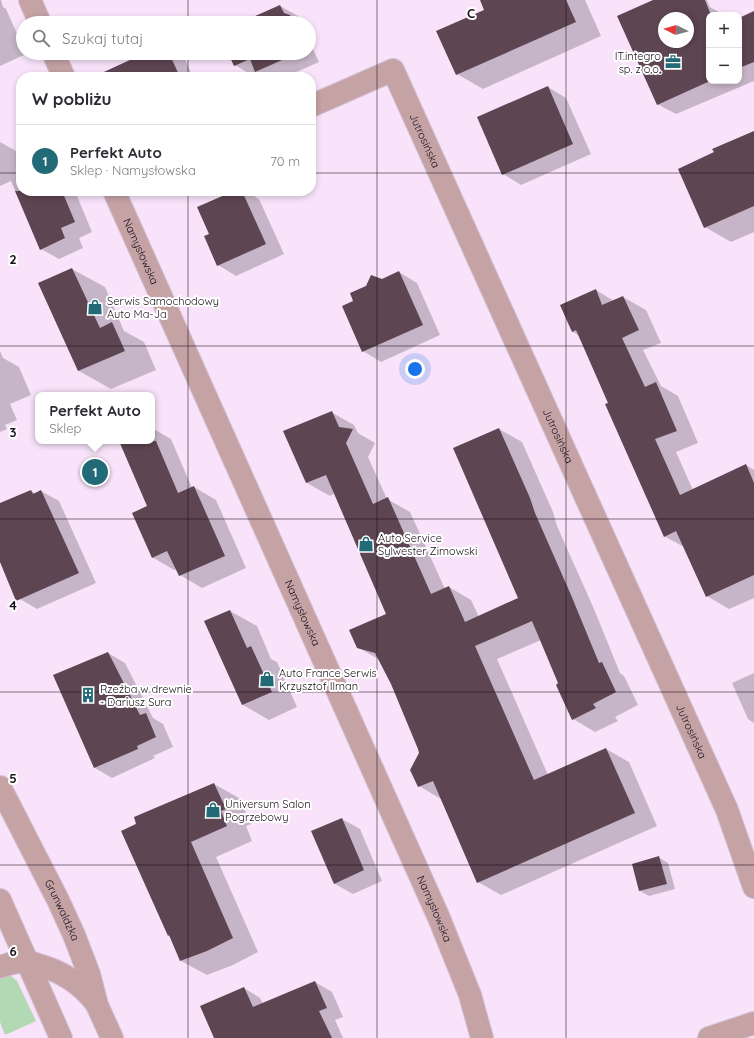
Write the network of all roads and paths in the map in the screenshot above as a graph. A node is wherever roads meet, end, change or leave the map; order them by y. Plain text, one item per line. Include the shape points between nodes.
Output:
1 (30, 0) edge
2 (37, 16) edge
3 (56, 60) edge
4 (62, 72) edge
5 (316, 104) edge
6 (117, 196) edge
7 (0, 787) edge
8 (754, 887) edge
9 (0, 900) edge
10 (27, 962) junction
11 (0, 967) edge
12 (97, 1005) junction
13 (754, 1023) edge
14 (61, 1038) edge
15 (112, 1038) edge
16 (482, 1038) edge
17 (709, 1038) edge

1 - 2 street
3 - 4 street
5 - 8 street, Jutrosińska via 393,70 727,810
6 - 16 street, Namysłowska via 439,918 470,995
7 - 12 street, Grunwaldzka via 74,935 89,974
9 - 10 street
10 - 11 street
10 - 12 street via 50,968 70,978
10 - 14 street
12 - 15 street, Grunwaldzka
13 - 17 street

